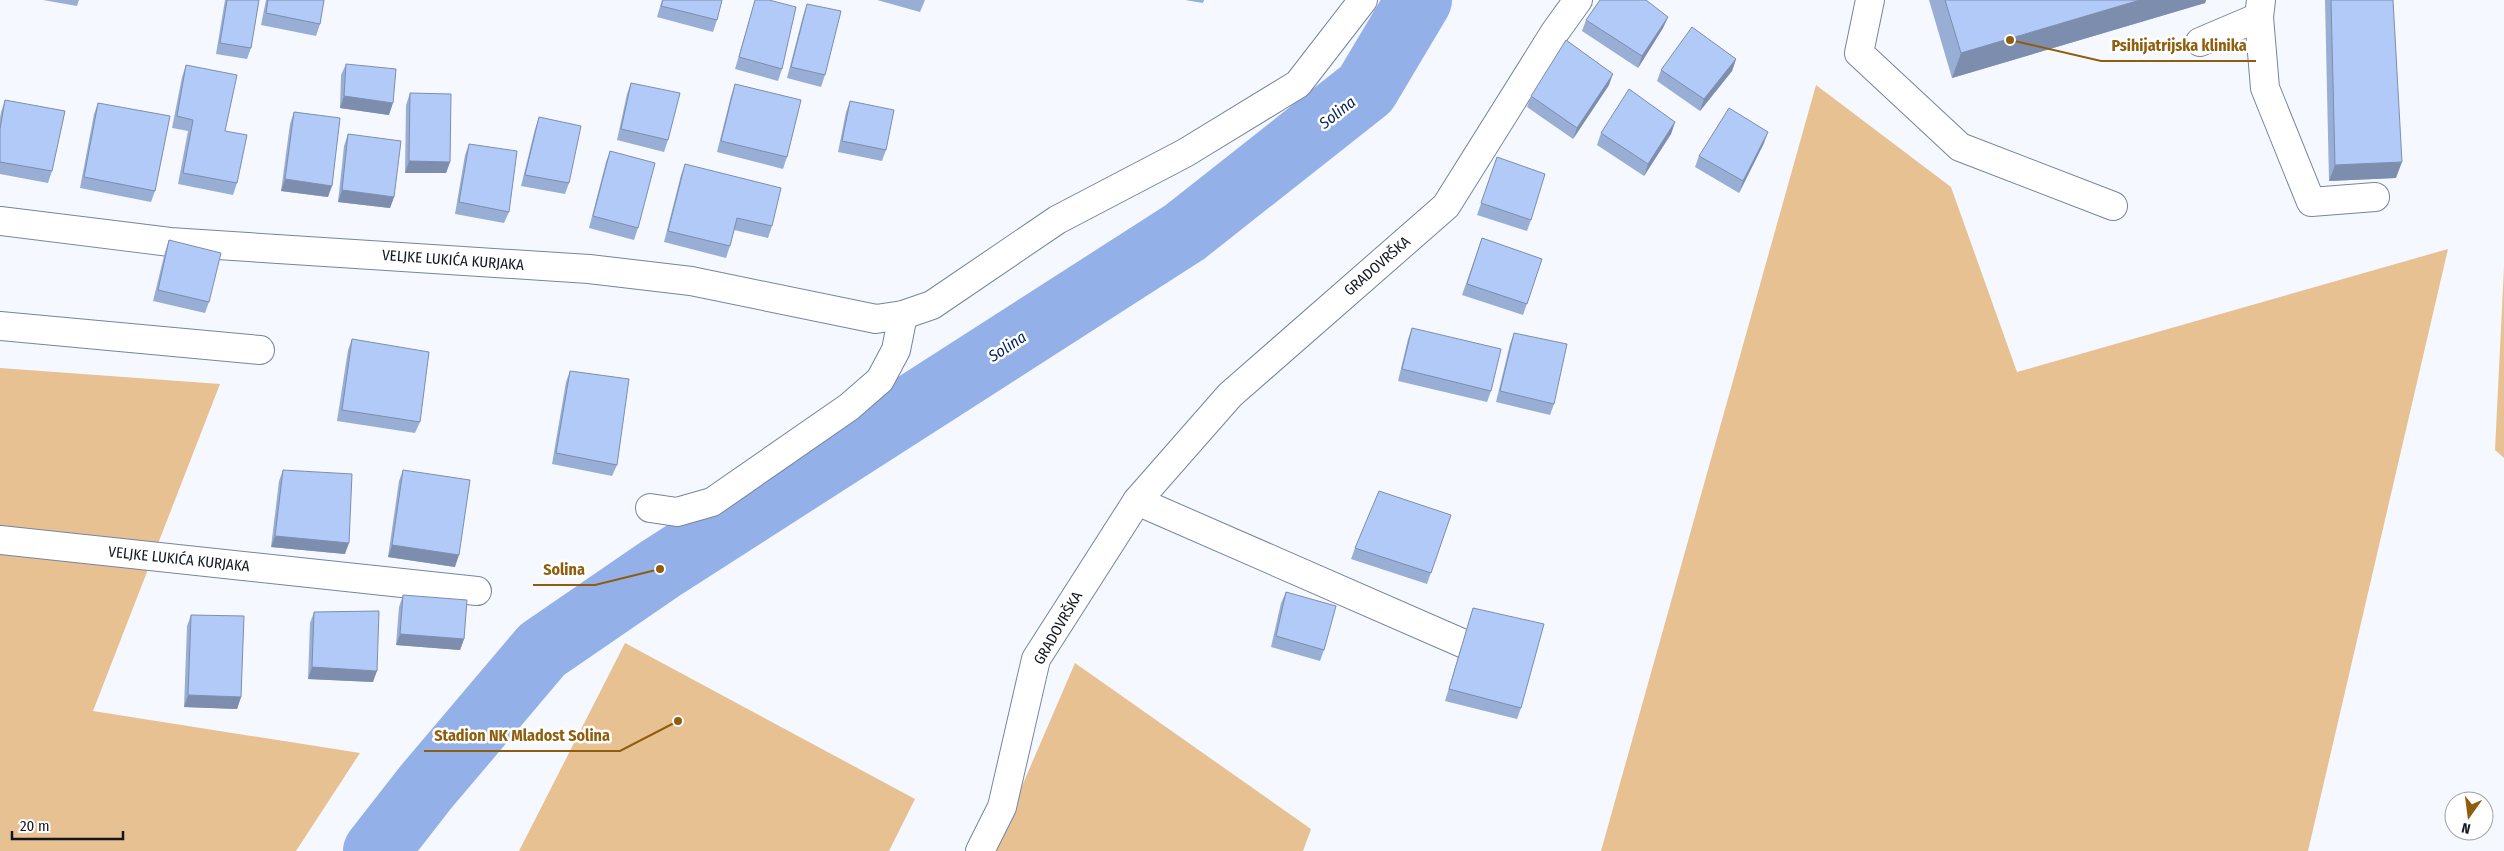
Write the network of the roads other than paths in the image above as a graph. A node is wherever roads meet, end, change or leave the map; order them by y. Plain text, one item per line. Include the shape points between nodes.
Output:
1 (1363, 0) edge
2 (1578, 0) edge
3 (1870, 0) edge
4 (2260, 8) edge
5 (2200, 42) dead end
6 (2375, 197) dead end
7 (2114, 206) dead end
8 (0, 221) edge
9 (903, 314) junction
10 (0, 326) edge
11 (260, 350) dead end
12 (1137, 501) junction
13 (650, 508) dead end
14 (0, 540) edge
15 (476, 591) dead end
16 (1478, 650) edge
17 (980, 851) edge

1 - 9 street, VELJKE LUKIĆA KURJAKA via 1298,84 1185,153 1057,220 932,305
2 - 12 street, GRADOVRŠKA via 1446,206 1230,395
3 - 7 street via 1859,53 1960,147
4 - 5 street
4 - 6 street via 2265,88 2311,202
8 - 9 street, VELJKE LUKIĆA KURJAKA via 170,242 589,269 691,282 876,319
9 - 13 street via 896,350 880,380 849,406 712,502 677,512
10 - 11 street
12 - 16 street
12 - 17 street, GRADOVRŠKA via 1036,659 1002,807
14 - 15 street, VELJKE LUKIĆA KURJAKA

